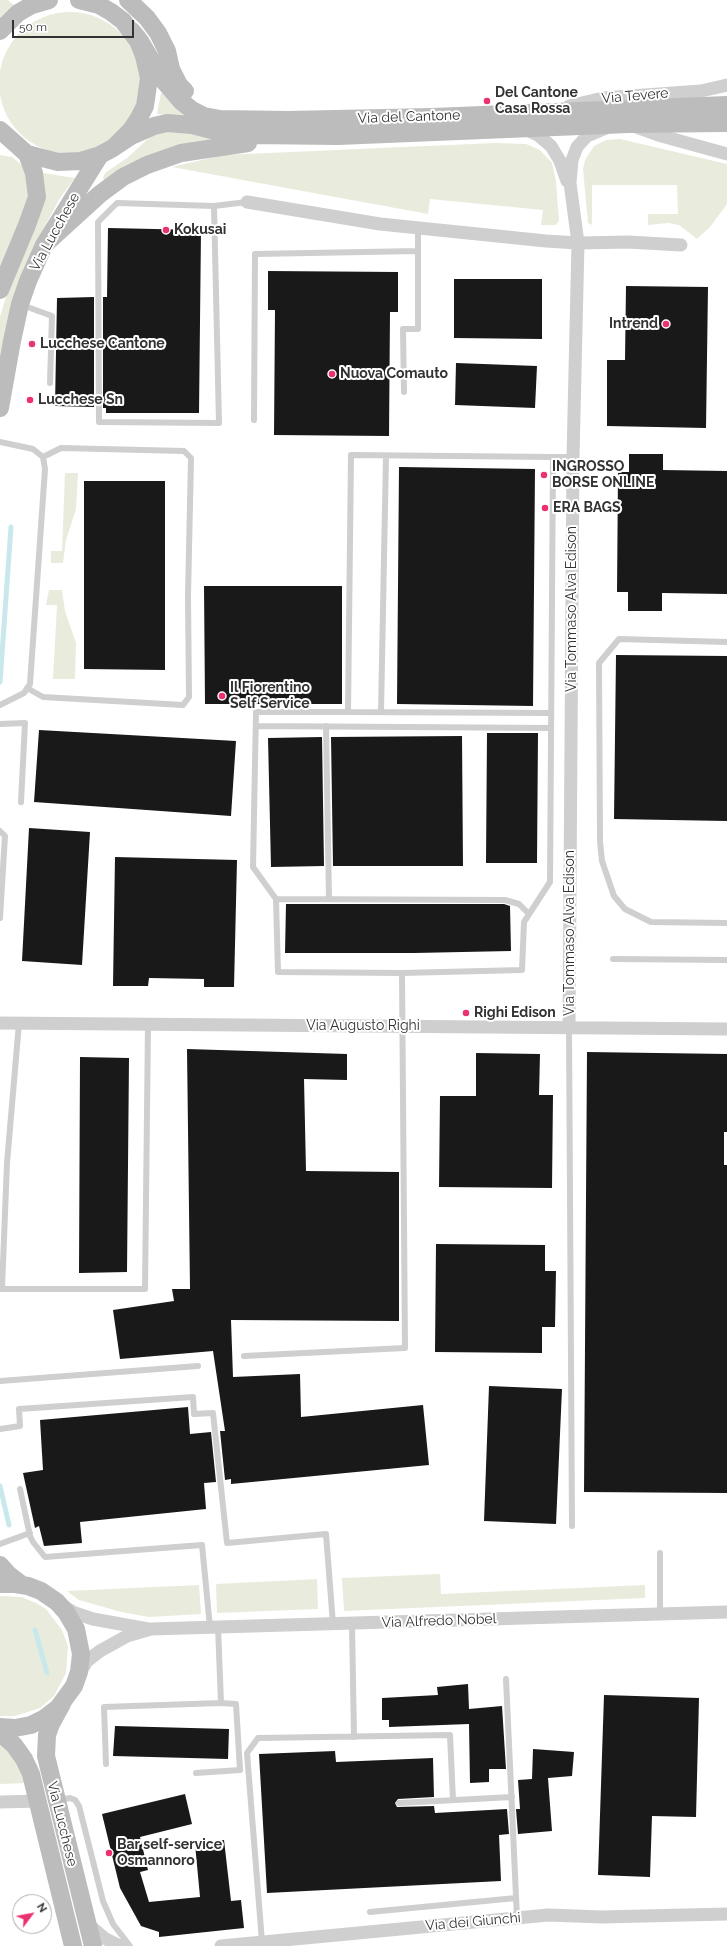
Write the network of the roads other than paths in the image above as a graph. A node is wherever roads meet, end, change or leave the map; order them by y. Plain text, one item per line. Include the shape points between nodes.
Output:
1 (49, 0) edge
2 (79, 0) edge
3 (128, 0) edge
4 (26, 2) edge
5 (0, 31) edge
6 (132, 31) junction
7 (727, 85) edge
8 (727, 104) edge
9 (544, 111) junction
10 (249, 120) junction
11 (727, 123) edge
12 (623, 124) junction
13 (515, 129) junction
14 (0, 130) edge
15 (338, 136) junction
16 (0, 150) edge
17 (106, 151) junction
18 (24, 152) junction
19 (727, 154) edge
20 (570, 190) junction
21 (247, 202) joint
22 (214, 206) junction
23 (418, 228) junction
24 (578, 243) junction
25 (44, 245) junction
26 (681, 245) dead end
27 (418, 251) junction
28 (0, 290) edge
29 (20, 304) junction
30 (50, 383) dead end
31 (404, 392) dead end
32 (0, 408) edge
33 (254, 420) dead end
34 (0, 442) edge
35 (386, 456) junction
36 (43, 457) junction
37 (553, 457) junction
38 (573, 457) junction
39 (727, 642) edge
40 (28, 688) junction
41 (0, 705) edge
42 (348, 712) junction
43 (381, 712) junction
44 (551, 713) junction
45 (0, 724) edge
46 (256, 726) junction
47 (326, 726) junction
48 (551, 728) junction
49 (21, 802) dead end
50 (0, 831) edge
51 (276, 899) junction
52 (329, 899) junction
53 (528, 913) junction
54 (0, 918) edge
55 (727, 923) edge
56 (612, 959) dead end
57 (727, 960) edge
58 (402, 973) junction
59 (0, 1023) edge
60 (19, 1023) junction
61 (148, 1024) junction
62 (403, 1026) junction
63 (569, 1028) junction
64 (727, 1029) edge
65 (244, 1356) dead end
66 (198, 1366) dead end
67 (0, 1380) edge
68 (0, 1429) edge
69 (20, 1490) dead end
70 (572, 1526) dead end
71 (30, 1533) junction
72 (0, 1544) edge
73 (660, 1553) dead end
74 (0, 1565) edge
75 (0, 1584) edge
76 (22, 1585) junction
77 (59, 1604) junction
78 (727, 1612) edge
79 (660, 1614) junction
80 (333, 1624) junction
81 (352, 1624) junction
82 (214, 1627) junction
83 (151, 1630) junction
84 (78, 1676) junction
85 (506, 1679) dead end
86 (221, 1703) junction
87 (62, 1704) junction
88 (0, 1727) edge
89 (0, 1733) edge
90 (354, 1737) junction
91 (106, 1764) dead end
92 (196, 1773) dead end
93 (512, 1797) junction
94 (56, 1800) junction
95 (453, 1800) junction
96 (38, 1801) junction
97 (0, 1802) edge
98 (399, 1803) dead end
99 (516, 1898) junction
100 (370, 1912) dead end
101 (727, 1914) edge
102 (517, 1918) junction
103 (88, 1924) junction
104 (262, 1942) junction
105 (74, 1946) edge
106 (93, 1946) edge
107 (120, 1946) edge
108 (130, 1946) edge
109 (221, 1946) edge

1 - 4 main road
2 - 6 main road, Via Lucchese via 111,12
3 - 10 main road via 158,33 179,85 196,102 213,112
4 - 5 main road
6 - 10 main road, Via del Cantone via 166,85 192,110 204,116 220,119
6 - 17 main road, Via Lucchese via 144,56 149,78 145,106 131,130
7 - 9 street, Via Tevere via 701,91 603,98
8 - 9 main road, Via del Cantone
9 - 10 main road, Via del Cantone via 433,117
11 - 12 main road, Via del Cantone
12 - 13 main road, Via del Cantone
12 - 19 street, Via del Cantone
12 - 20 street, Via Tommaso Alva Edison via 593,133 577,146 572,160
13 - 15 main road, Via del Cantone
13 - 20 street, Via Tommaso Alva Edison via 525,129 538,135 551,146 560,161
14 - 18 main road, Via Lucchese
15 - 17 main road, Via del Cantone via 223,133 192,125 167,123 148,129
15 - 25 main road via 226,145 164,158 123,177
16 - 18 main road via 10,148
17 - 18 main road, Via Lucchese via 80,161 58,162
17 - 25 main road, Via Lucchese
18 - 28 main road, Via Lucchese via 34,173 36,197
20 - 24 street, Via Tommaso Alva Edison
21 - 22 lane
21 - 23 street
22 - 22 lane via 219,423 99,422 98,222 117,203
23 - 24 street
23 - 27 lane
24 - 26 street
24 - 38 street, Via Tommaso Alva Edison
25 - 29 main road, Via Lucchese
27 - 31 lane via 418,329 404,329
27 - 33 lane via 255,254
29 - 30 lane via 52,316
29 - 32 main road, Via Lucchese
34 - 36 lane via 33,449
35 - 37 lane
35 - 42 lane via 351,455
35 - 43 lane
36 - 40 lane via 45,469
36 - 40 lane via 61,448 184,451 191,458 189,697 183,705 175,705 44,697
37 - 38 lane
37 - 44 lane
38 - 63 street, Via Tommaso Alva Edison
39 - 55 lane via 618,639 599,663 600,841 602,861 614,896 625,909 651,922
40 - 41 lane via 24,693
42 - 43 lane
42 - 46 lane via 256,712
43 - 44 lane
44 - 48 lane
45 - 49 lane via 25,723
46 - 47 lane
46 - 51 lane via 253,867
47 - 48 lane
47 - 52 lane
48 - 53 lane via 550,882
50 - 54 lane via 5,836
51 - 52 lane
51 - 58 lane via 278,972
52 - 53 lane via 505,900 518,904
53 - 58 lane via 524,922 522,970
56 - 57 lane
58 - 62 lane
59 - 60 street, Via Augusto Righi
60 - 61 street, Via Augusto Righi
60 - 61 lane via 7,1163 2,1289 145,1289
61 - 62 street, Via Augusto Righi
62 - 63 street, Via Augusto Righi
62 - 65 lane via 405,1348
63 - 64 street, Via Augusto Righi
63 - 70 lane
66 - 67 lane
68 - 80 lane via 20,1426 19,1409 193,1396 194,1414 213,1413 227,1543 326,1534
69 - 71 lane
71 - 72 lane
71 - 82 lane via 33,1542 45,1557 202,1545
73 - 79 lane
74 - 76 main road, Via Lucchese via 8,1575
75 - 76 main road, Via Lucchese
76 - 77 main road, Via Lucchese via 40,1591
77 - 83 street, Via Alfredo Nobel via 74,1613 93,1619
77 - 84 main road, Via Lucchese via 73,1623 80,1641 81,1660
78 - 79 street, Via Alfredo Nobel
79 - 81 street, Via Alfredo Nobel
80 - 81 street, Via Alfredo Nobel
80 - 82 street, Via Alfredo Nobel
81 - 90 lane
82 - 83 street, Via Alfredo Nobel
82 - 86 lane
83 - 84 street, Via Alfredo Nobel via 128,1636 100,1650 87,1661
84 - 87 main road, Via Lucchese via 72,1691
85 - 93 lane
86 - 91 lane via 104,1707
86 - 92 lane via 236,1704 240,1770
87 - 88 main road, Via Lucchese via 36,1723 15,1728
87 - 94 main road, Via Lucchese via 51,1724 46,1746
89 - 96 main road, Via Lucchese via 14,1745 28,1765
90 - 95 lane via 450,1735
90 - 104 lane via 258,1738 247,1753
93 - 95 lane
93 - 99 lane
94 - 103 main road, Via Lucchese
94 - 108 lane via 70,1798 79,1806 103,1900 113,1924
95 - 98 lane
96 - 97 street
96 - 105 main road, Via Lucchese
99 - 100 lane
99 - 102 lane
101 - 102 street, Via dei Giunchi via 602,1917 548,1915
102 - 104 street, Via dei Giunchi
103 - 106 main road, Via Lucchese
103 - 107 street via 104,1938
104 - 109 street, Via dei Giunchi

